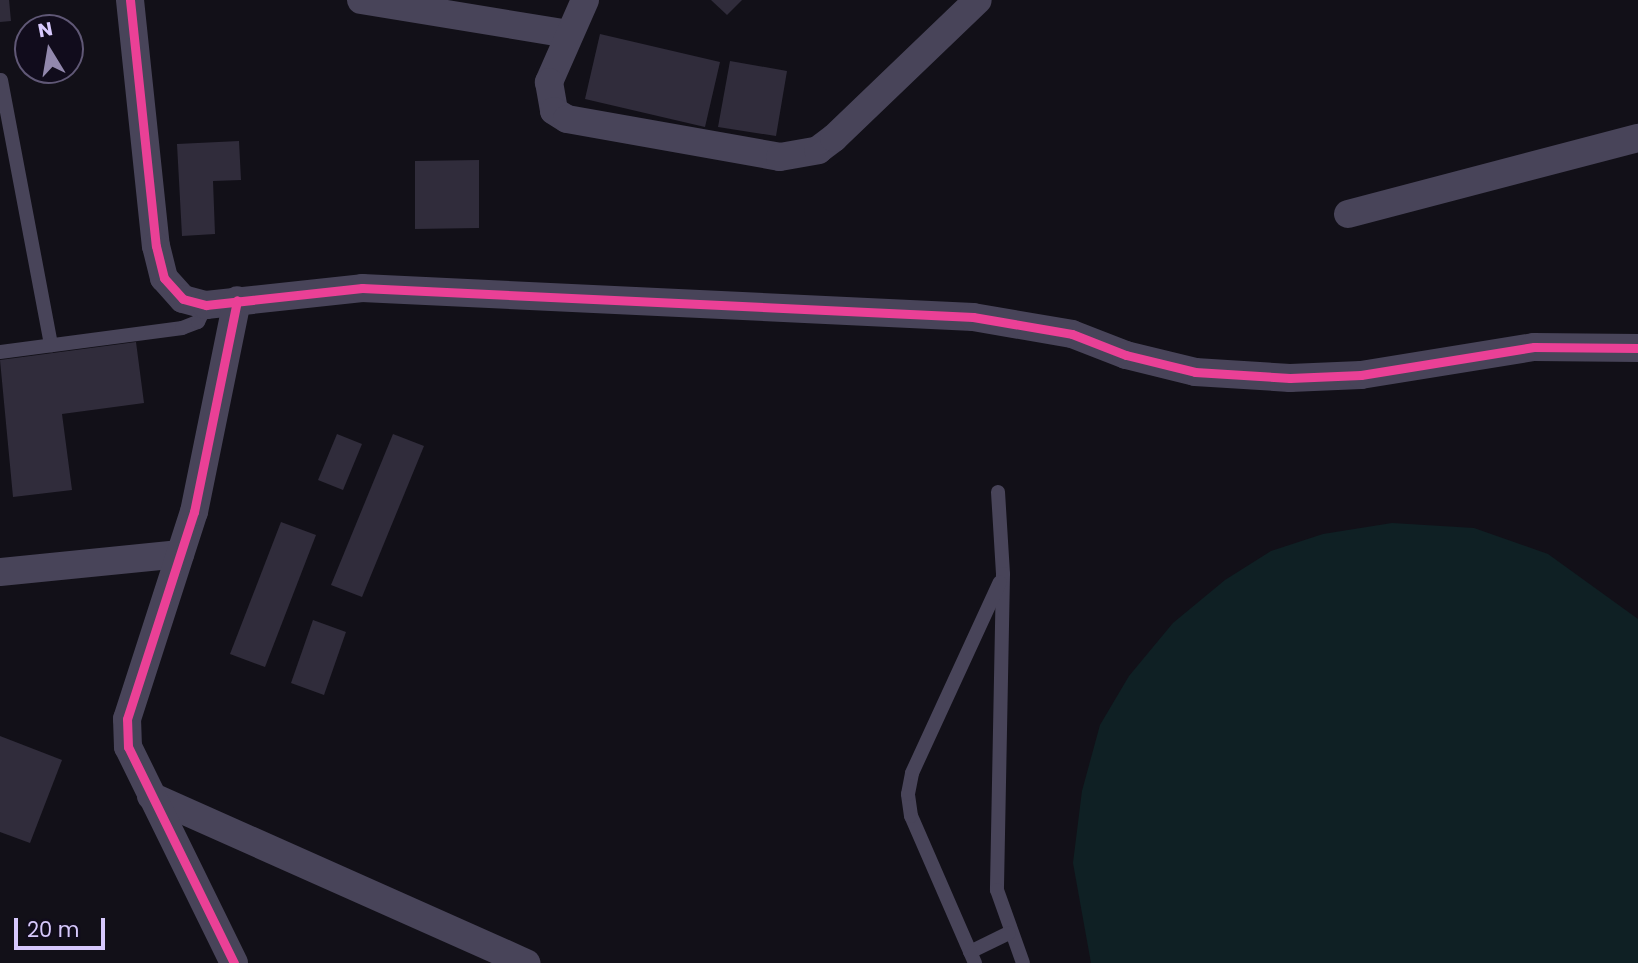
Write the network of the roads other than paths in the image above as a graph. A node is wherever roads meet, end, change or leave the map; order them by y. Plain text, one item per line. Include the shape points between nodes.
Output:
1 (130, 0) edge
2 (361, 0) edge
3 (585, 0) edge
4 (978, 0) edge
5 (569, 34) junction
6 (1, 79) edge
7 (1638, 138) edge
8 (1348, 214) dead end
9 (237, 300) junction
10 (206, 305) junction
11 (51, 345) junction
12 (1638, 348) edge
13 (0, 352) edge
14 (998, 492) dead end
15 (180, 554) junction
16 (0, 572) edge
17 (1003, 574) junction
18 (150, 796) junction
19 (1009, 933) junction
20 (973, 958) edge
21 (234, 963) edge
22 (526, 963) edge
23 (1023, 963) edge

1 - 10 street via 164,278 183,299
2 - 5 street
3 - 5 street
4 - 5 street via 834,138 797,157 567,119 554,111 549,82
6 - 11 lane
7 - 8 street
9 - 10 street
9 - 12 street via 362,288 972,317 1072,334 1195,372 1290,378 1361,375 1534,347
9 - 15 street via 216,426
10 - 11 lane via 198,322 182,328
11 - 13 lane
14 - 17 lane
15 - 16 street
15 - 18 street via 127,719 128,747
17 - 19 lane via 997,891
17 - 20 lane via 912,773 908,794 911,816
18 - 21 street
18 - 22 street
19 - 20 lane
19 - 23 lane

